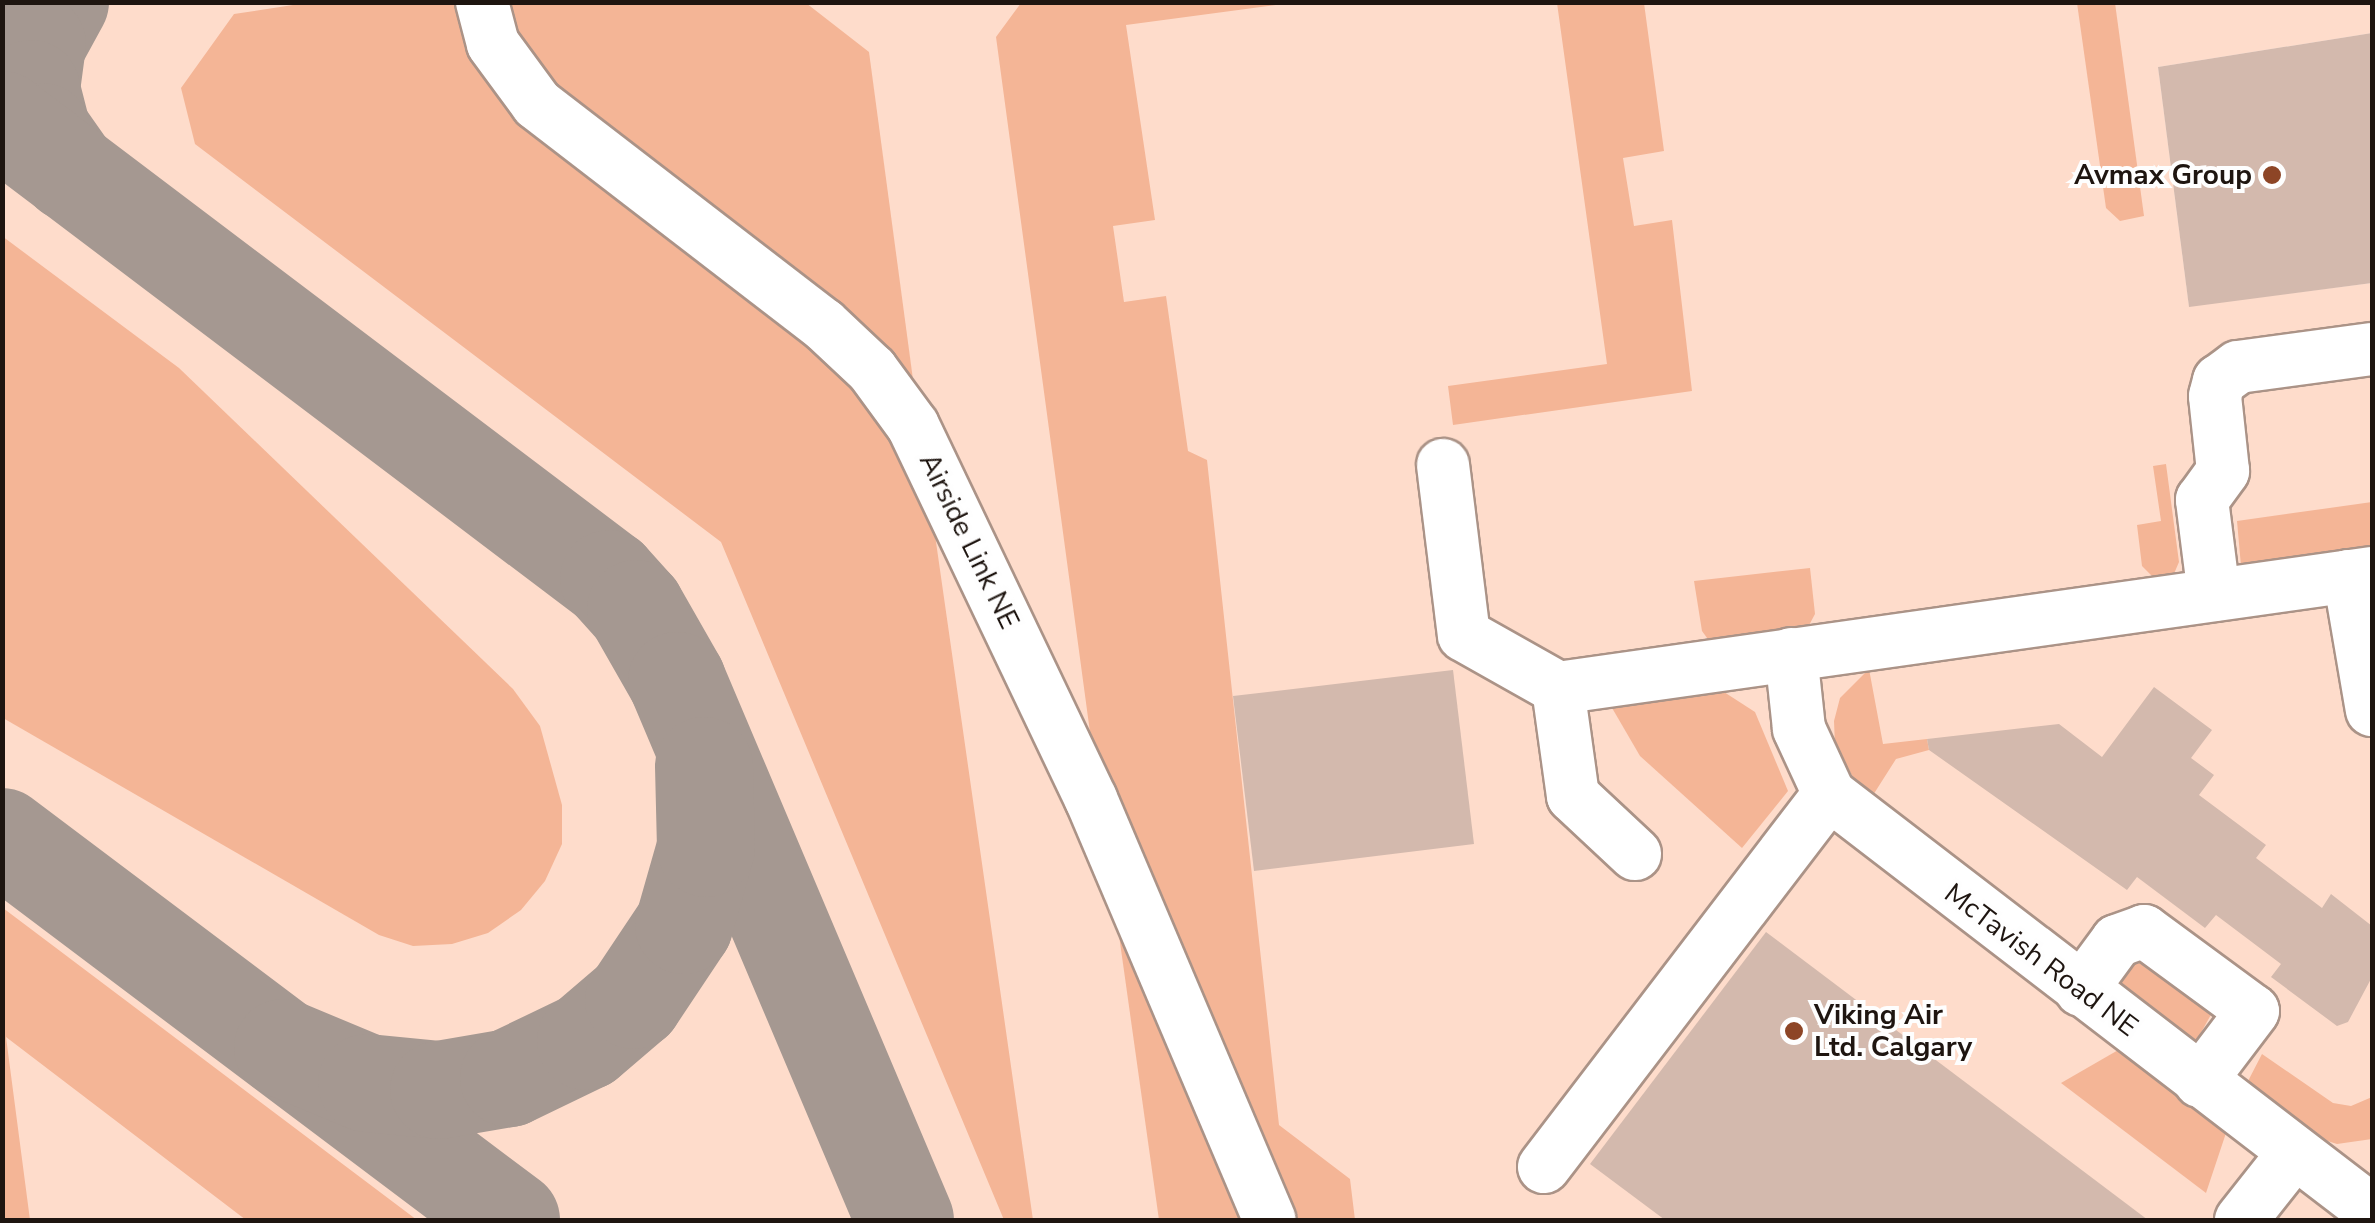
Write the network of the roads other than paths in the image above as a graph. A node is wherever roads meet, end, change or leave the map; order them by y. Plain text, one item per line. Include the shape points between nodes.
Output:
1 (482, 2) edge
2 (2372, 348) edge
3 (1442, 465) dead end
4 (2361, 575) edge
5 (2214, 595) junction
6 (1791, 654) junction
7 (1558, 688) junction
8 (2372, 710) edge
9 (1829, 794) junction
10 (1634, 854) dead end
11 (2081, 990) junction
12 (2200, 1081) junction
13 (2294, 1153) junction
14 (1544, 1166) dead end
15 (2367, 1210) edge
16 (1270, 1220) edge
17 (2241, 1220) edge

1 - 16 street, Airside Link NE via 492,44 537,104 824,324 872,370 913,426 1091,799
2 - 5 street via 2238,367 2219,381 2214,396 2223,471 2202,500
3 - 7 street via 1464,635
4 - 5 street
4 - 8 street
5 - 6 street
6 - 7 street
6 - 9 street, McTavish Road NE via 1799,730
7 - 10 street via 1573,796
9 - 11 street, McTavish Road NE
9 - 14 street
11 - 12 street, McTavish Road NE
11 - 12 street via 2118,941 2144,931 2253,1011
12 - 13 street, McTavish Road NE
13 - 15 street, McTavish Road NE
13 - 17 street

